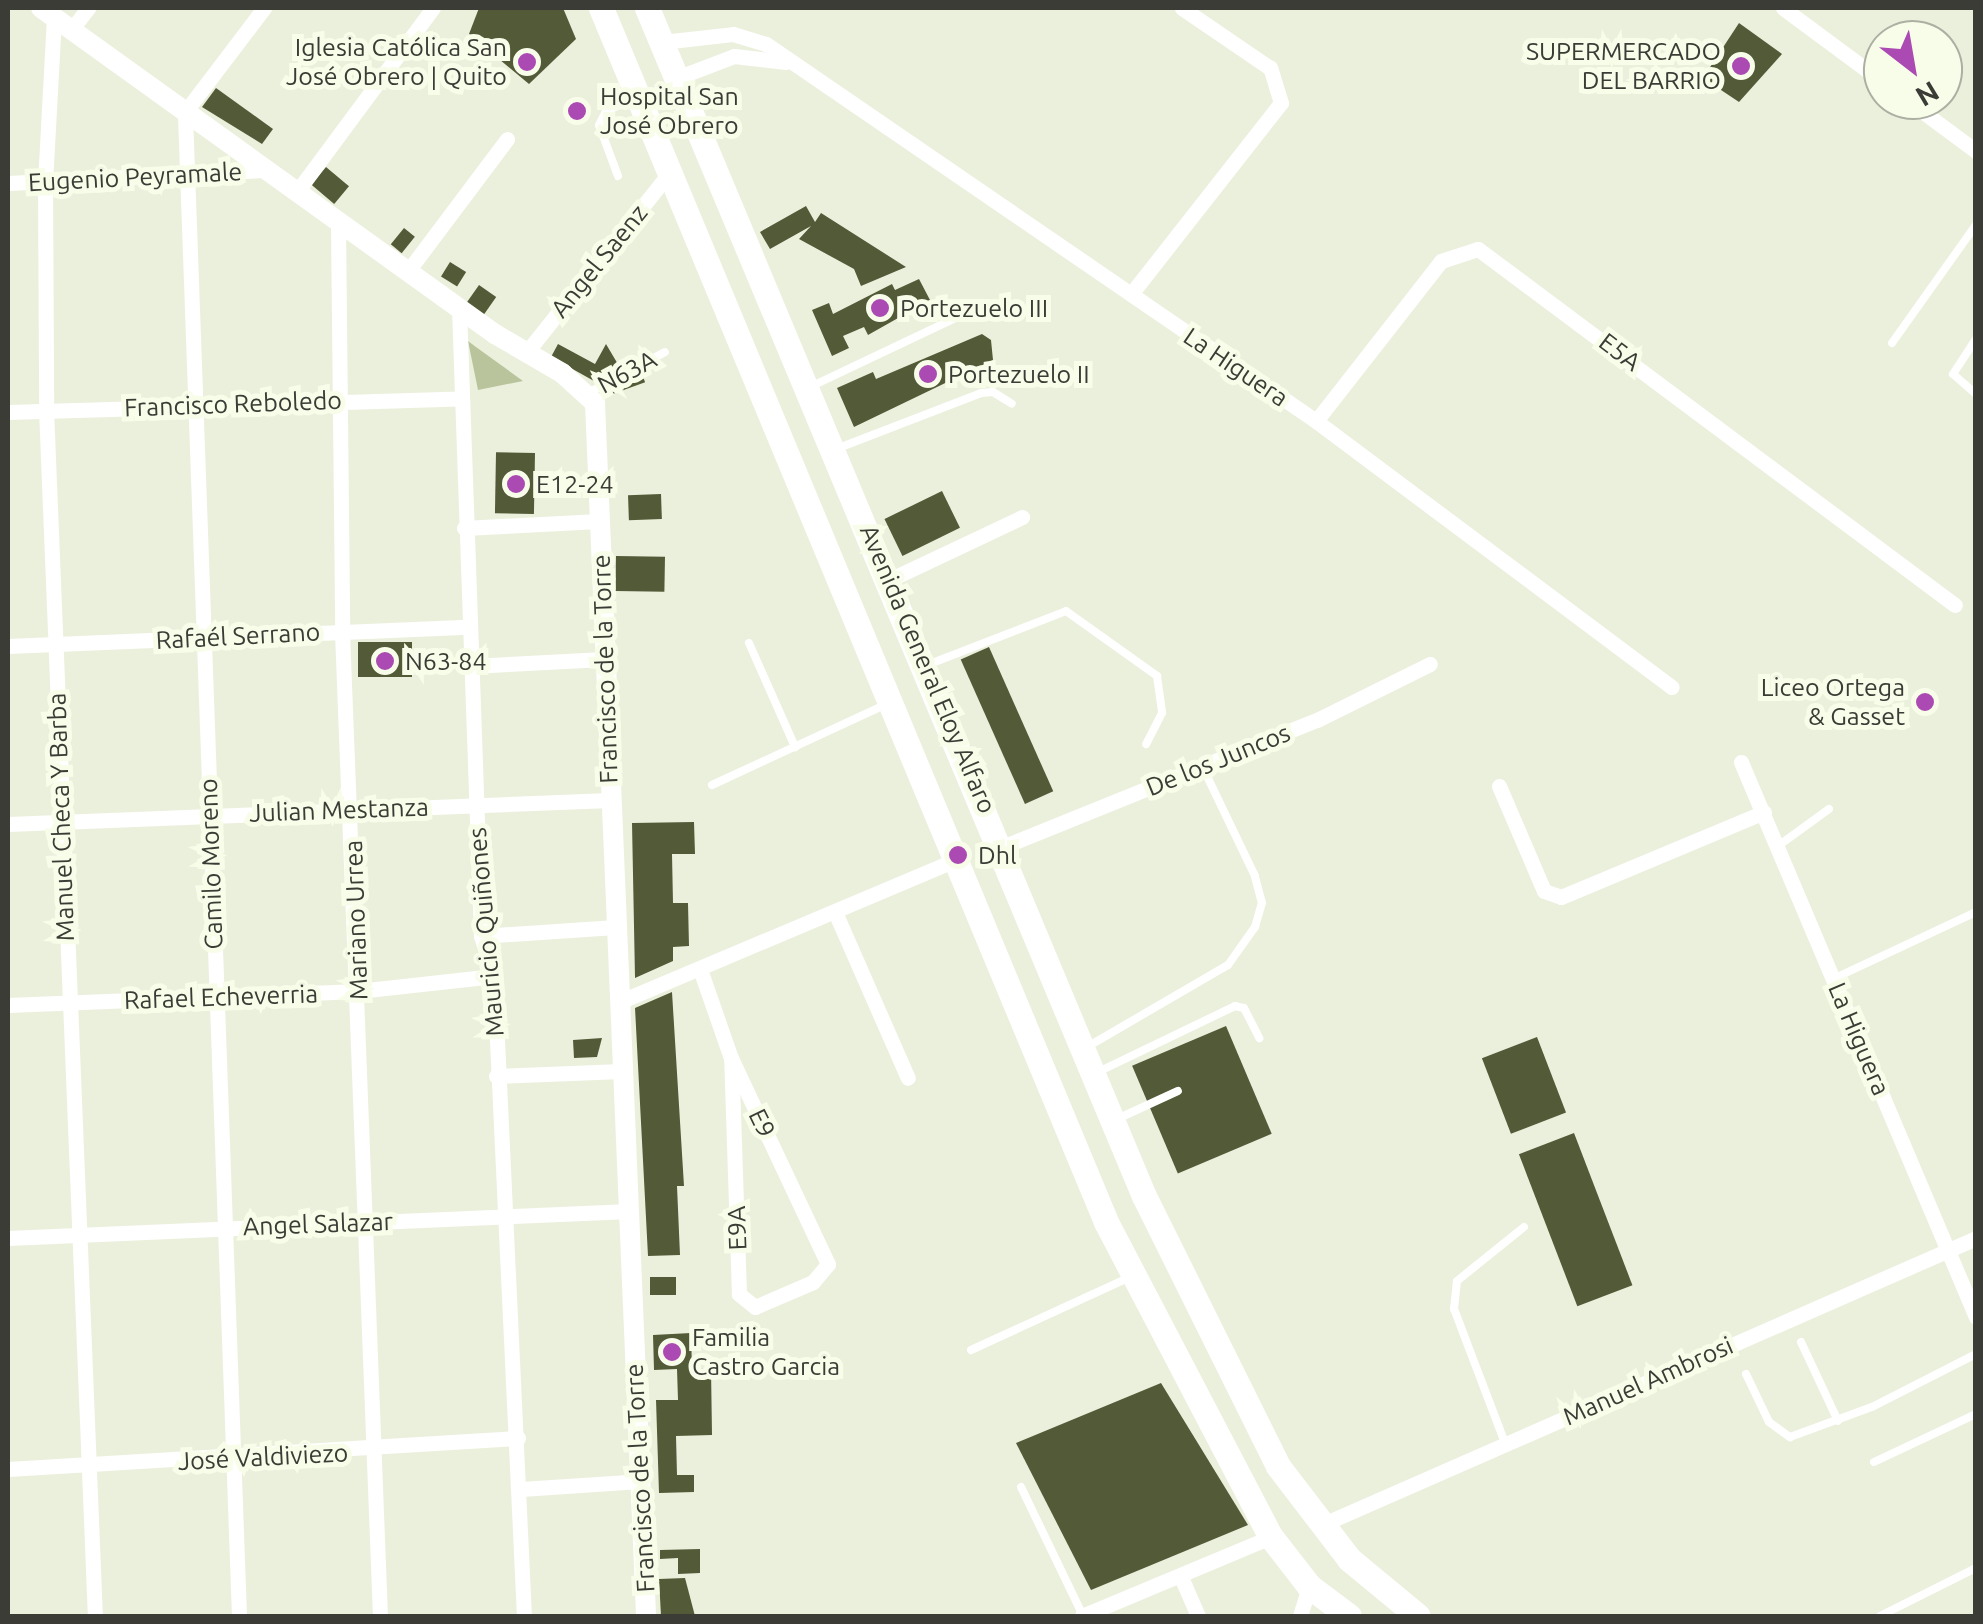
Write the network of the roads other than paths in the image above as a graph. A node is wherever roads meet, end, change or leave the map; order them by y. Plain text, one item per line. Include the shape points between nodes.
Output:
1 (88, 8) edge
2 (264, 8) edge
3 (433, 8) edge
4 (602, 8) edge
5 (648, 8) edge
6 (1182, 8) edge
7 (1783, 8) edge
8 (47, 12) edge
9 (72, 30) junction
10 (662, 42) junction
11 (790, 62) junction
12 (1863, 67) edge
13 (679, 77) junction
14 (642, 96) junction
15 (185, 112) junction
16 (1934, 120) edge
17 (507, 139) dead end
18 (1976, 151) edge
19 (673, 168) junction
20 (264, 170) junction
21 (185, 174) junction
22 (618, 176) dead end
23 (45, 181) junction
24 (8, 182) edge
25 (296, 194) junction
26 (338, 224) junction
27 (1976, 225) edge
28 (408, 271) junction
29 (1131, 294) junction
30 (458, 308) junction
31 (964, 314) dead end
32 (1976, 339) edge
33 (1892, 343) dead end
34 (666, 352) dead end
35 (526, 353) junction
36 (810, 388) junction
37 (588, 393) junction
38 (1976, 394) edge
39 (459, 398) junction
40 (344, 400) junction
41 (1012, 404) dead end
42 (191, 408) junction
43 (46, 410) junction
44 (8, 412) edge
45 (1316, 421) junction
46 (836, 449) junction
47 (1022, 517) dead end
48 (599, 521) junction
49 (464, 528) junction
50 (891, 579) junction
51 (1955, 604) dead end
52 (468, 627) junction
53 (342, 632) junction
54 (202, 638) junction
55 (749, 643) dead end
56 (54, 645) junction
57 (8, 646) edge
58 (604, 659) junction
59 (1430, 664) dead end
60 (470, 666) junction
61 (927, 666) junction
62 (1672, 687) dead end
63 (892, 702) junction
64 (1146, 744) dead end
65 (795, 746) junction
66 (1741, 762) dead end
67 (1202, 766) junction
68 (712, 785) dead end
69 (1499, 786) dead end
70 (610, 800) junction
71 (476, 805) junction
72 (352, 809) junction
73 (1829, 809) dead end
74 (1764, 812) junction
75 (209, 816) junction
76 (62, 823) junction
77 (8, 824) edge
78 (1778, 846) junction
79 (1002, 847) junction
80 (958, 859) junction
81 (835, 912) junction
82 (1976, 912) edge
83 (616, 927) junction
84 (481, 936) junction
85 (701, 972) junction
86 (494, 976) junction
87 (1833, 978) junction
88 (358, 991) junction
89 (216, 998) junction
90 (68, 1002) junction
91 (619, 1002) junction
92 (8, 1005) edge
93 (1259, 1038) dead end
94 (1084, 1049) junction
95 (731, 1058) junction
96 (622, 1071) junction
97 (1094, 1074) junction
98 (496, 1076) junction
99 (908, 1078) dead end
100 (1178, 1091) dead end
101 (1113, 1121) junction
102 (628, 1211) junction
103 (502, 1218) junction
104 (370, 1221) junction
105 (1524, 1227) dead end
106 (224, 1228) junction
107 (82, 1235) junction
108 (8, 1238) edge
109 (1976, 1238) edge
110 (1947, 1250) junction
111 (827, 1271) joint
112 (1132, 1276) junction
113 (1976, 1317) edge
114 (1801, 1342) dead end
115 (970, 1350) dead end
116 (1976, 1354) edge
117 (1746, 1374) dead end
118 (1976, 1414) edge
119 (1838, 1421) junction
120 (518, 1438) junction
121 (1505, 1443) junction
122 (376, 1452) junction
123 (234, 1458) junction
124 (1874, 1462) dead end
125 (91, 1466) junction
126 (8, 1469) edge
127 (640, 1481) junction
128 (1021, 1487) dead end
129 (520, 1489) junction
130 (1321, 1525) junction
131 (1271, 1537) junction
132 (1976, 1568) edge
133 (1181, 1577) junction
134 (1308, 1586) junction
135 (94, 1616) edge
136 (240, 1616) edge
137 (380, 1616) edge
138 (524, 1616) edge
139 (646, 1616) edge
140 (1083, 1616) edge
141 (1198, 1616) edge
142 (1300, 1616) edge
143 (1349, 1616) edge
144 (1418, 1616) edge
145 (1880, 1616) edge

1 - 9 street
2 - 15 street
3 - 25 street
4 - 14 main road, Avenida General Eloy Alfaro
5 - 10 main road, Avenida General Eloy Alfaro
6 - 29 street via 1270,68 1281,103
7 - 12 street
8 - 9 street
8 - 23 street, Manuel Checa Y Barba
9 - 15 street
10 - 11 street, La Higuera via 733,34 764,43
10 - 13 main road, Avenida General Eloy Alfaro
11 - 13 street, La Higuera via 734,56
11 - 29 street, La Higuera
13 - 36 main road, Avenida General Eloy Alfaro
14 - 19 main road, Avenida General Eloy Alfaro
14 - 22 lane via 601,119
15 - 20 street
15 - 21 street, Camilo Moreno
16 - 18 street
17 - 28 street
19 - 35 street, Angel Saenz
19 - 63 main road, Avenida General Eloy Alfaro
20 - 21 street, Eugenio Peyramale
20 - 25 street
21 - 23 street, Eugenio Peyramale
21 - 42 street, Camilo Moreno
23 - 24 street, Eugenio Peyramale
23 - 43 street, Manuel Checa Y Barba
25 - 26 street
26 - 28 street
26 - 40 street, Mariano Urrea
27 - 33 lane
28 - 30 street
29 - 45 street, La Higuera
30 - 35 street
30 - 39 street, Mauricio Quiñones
31 - 36 lane
32 - 38 lane via 1953,374
34 - 37 lane, N63A
35 - 37 street
36 - 46 main road, Avenida General Eloy Alfaro
37 - 48 street, Francisco de la Torre via 596,415
39 - 40 street, Francisco Reboledo
39 - 49 street, Mauricio Quiñones
40 - 42 street, Francisco Reboledo
40 - 53 street, Mariano Urrea
41 - 46 lane via 981,393
42 - 43 street, Francisco Reboledo
42 - 54 street, Camilo Moreno
43 - 44 street, Francisco Reboledo
43 - 56 street, Manuel Checa Y Barba
45 - 51 street, E5A via 1441,261 1478,249
45 - 62 street, La Higuera
46 - 50 main road, Avenida General Eloy Alfaro
47 - 50 street
48 - 49 street
48 - 58 street, Francisco de la Torre
49 - 52 street, Mauricio Quiñones
50 - 61 main road, Avenida General Eloy Alfaro
52 - 53 street, Rafaél Serrano
52 - 60 street, Mauricio Quiñones
53 - 54 street, Rafaél Serrano
53 - 72 street, Mariano Urrea
54 - 56 street, Rafaél Serrano
54 - 75 street, Camilo Moreno
55 - 65 lane
56 - 57 street, Rafaél Serrano
56 - 76 street, Manuel Checa Y Barba
58 - 60 street
58 - 70 street, Francisco de la Torre
59 - 67 street, De los Juncos
60 - 71 street, Mauricio Quiñones
61 - 64 lane via 1066,612 1157,676 1162,713
61 - 79 main road, Avenida General Eloy Alfaro
63 - 65 lane
63 - 80 main road, Avenida General Eloy Alfaro
65 - 68 lane
66 - 74 street, La Higuera
67 - 79 street, De los Juncos
67 - 94 lane via 1262,903 1246,949
69 - 74 street via 1544,891 1561,897
70 - 71 street, Julian Mestanza
70 - 83 street, Francisco de la Torre
71 - 72 street, Julian Mestanza
71 - 84 street, Mauricio Quiñones
72 - 75 street, Julian Mestanza
72 - 88 street, Mariano Urrea
73 - 78 lane
74 - 78 street, La Higuera
75 - 76 street, Julian Mestanza
75 - 89 street, Camilo Moreno
76 - 77 street, Julian Mestanza
76 - 90 street, Manuel Checa Y Barba
78 - 87 street, La Higuera
79 - 94 main road, Avenida General Eloy Alfaro
80 - 81 street
80 - 112 main road, Avenida General Eloy Alfaro
81 - 85 street
81 - 99 street
82 - 87 lane
83 - 84 street
83 - 91 street, Francisco de la Torre
84 - 86 street, Mauricio Quiñones
85 - 91 street
85 - 95 street, E9
86 - 88 street, Rafael Echeverria
86 - 98 street, Mauricio Quiñones
87 - 110 street, La Higuera
88 - 89 street, Rafael Echeverria
88 - 104 street, Mariano Urrea
89 - 90 street, Rafael Echeverria
89 - 106 street, Camilo Moreno
90 - 92 street, Rafael Echeverria
90 - 107 street, Manuel Checa Y Barba
91 - 96 street, Francisco de la Torre
93 - 97 lane via 1244,1008 1235,1006
94 - 97 main road, Avenida General Eloy Alfaro
95 - 111 street, E9 via 826,1256
95 - 111 street, E9A via 739,1294 748,1306 761,1306
96 - 98 street
96 - 102 street, Francisco de la Torre
97 - 101 main road, Avenida General Eloy Alfaro
98 - 103 street, Mauricio Quiñones
100 - 101 lane
101 - 130 main road, Avenida General Eloy Alfaro via 1246,1407
102 - 103 street, Angel Salazar
102 - 127 street, Francisco de la Torre
103 - 104 street, Angel Salazar
103 - 120 street, Mauricio Quiñones
104 - 106 street, Angel Salazar
104 - 122 street, Mariano Urrea
105 - 121 lane via 1456,1281 1454,1309
106 - 107 street, Angel Salazar
106 - 123 street, Camilo Moreno
107 - 108 street, Angel Salazar
107 - 125 street, Manuel Checa Y Barba
109 - 110 street, Manuel Ambrosi
110 - 113 street, La Higuera
110 - 121 street, Manuel Ambrosi
112 - 115 lane
112 - 131 main road, Avenida General Eloy Alfaro
114 - 119 lane
116 - 119 lane
117 - 119 lane via 1779,1434 1790,1438
118 - 124 lane
120 - 122 street, José Valdiviezo
120 - 129 street, Mauricio Quiñones
121 - 130 street, Manuel Ambrosi
122 - 123 street, José Valdiviezo
122 - 137 street, Mariano Urrea
123 - 125 street, José Valdiviezo
123 - 136 street, Camilo Moreno
125 - 126 street, José Valdiviezo
125 - 135 street, Manuel Checa Y Barba
127 - 129 street
127 - 139 street, Francisco de la Torre
128 - 140 lane
129 - 138 street, Mauricio Quiñones
130 - 144 main road, Avenida General Eloy Alfaro via 1349,1559
131 - 133 street
131 - 134 main road, Avenida General Eloy Alfaro
132 - 145 lane
133 - 140 street
133 - 141 street
134 - 142 street
134 - 143 main road, Avenida General Eloy Alfaro

